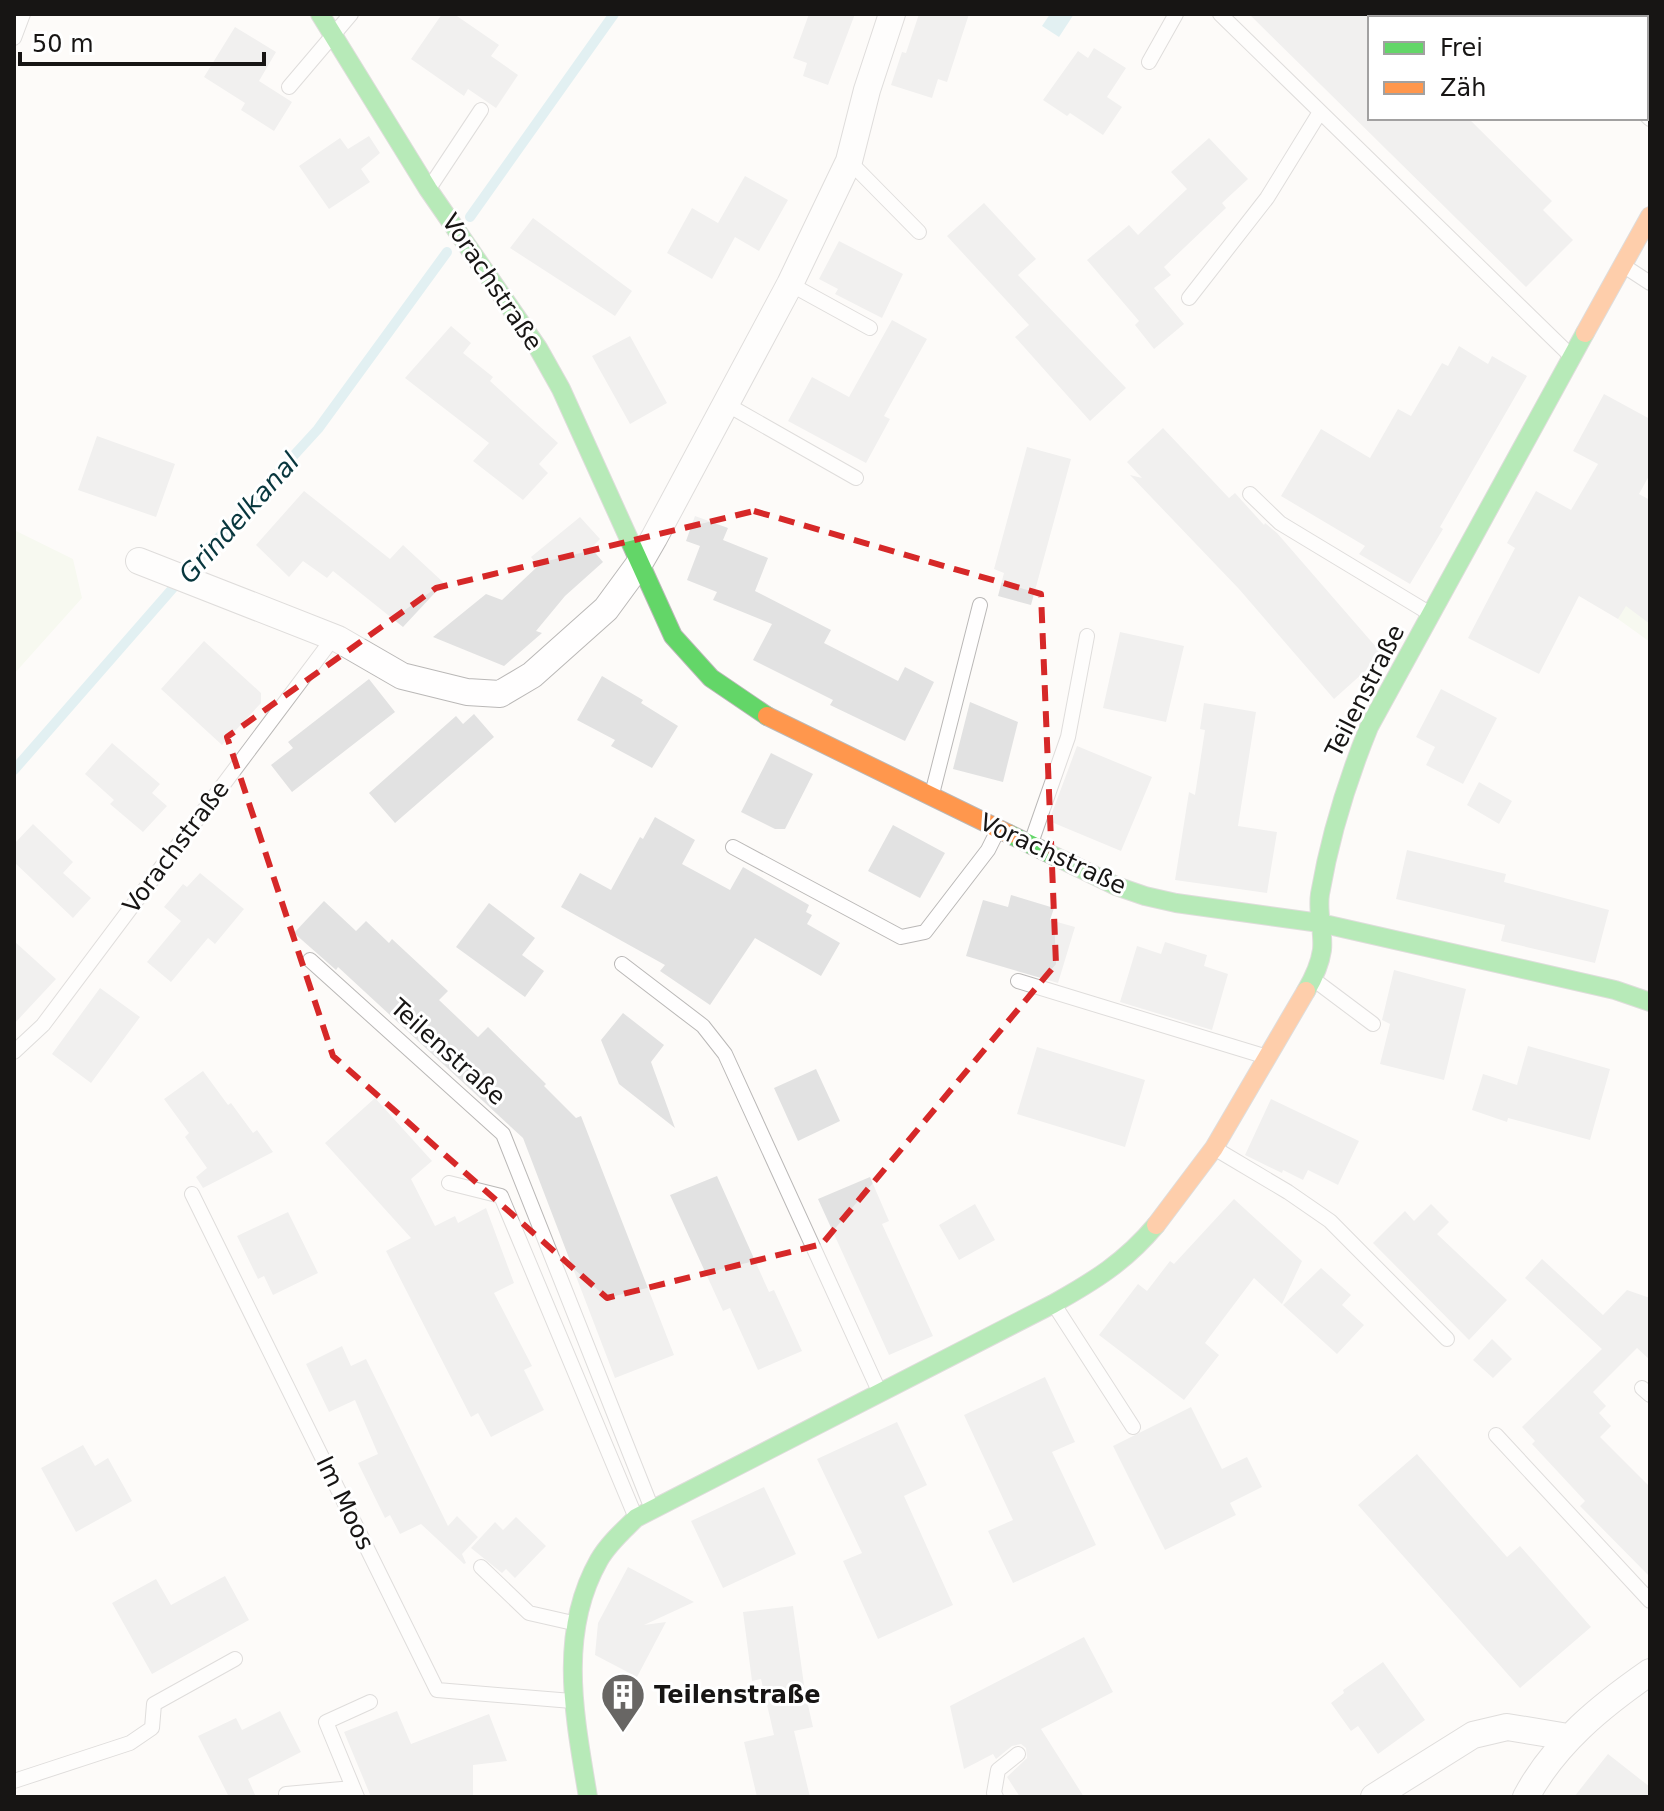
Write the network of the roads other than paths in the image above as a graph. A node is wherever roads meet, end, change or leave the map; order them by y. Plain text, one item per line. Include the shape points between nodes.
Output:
1 (23, 14) edge
2 (320, 14) edge
3 (351, 14) edge
4 (892, 14) edge
5 (1176, 14) edge
6 (1220, 14) edge
7 (332, 36) junction
8 (14, 38) edge
9 (1149, 62) dead end
10 (289, 87) dead end
11 (481, 110) dead end
12 (1320, 112) junction
13 (849, 161) junction
14 (428, 189) junction
15 (1650, 216) edge
16 (919, 232) dead end
17 (1624, 265) junction
18 (1650, 283) edge
19 (790, 284) junction
20 (1189, 298) dead end
21 (870, 328) dead end
22 (1572, 358) junction
23 (726, 404) junction
24 (856, 478) dead end
25 (1250, 494) dead end
26 (149, 564) dead end
27 (639, 564) junction
28 (980, 605) dead end
29 (1431, 614) junction
30 (1087, 636) dead end
31 (334, 637) junction
32 (931, 797) junction
33 (998, 829) junction
34 (1030, 845) junction
35 (733, 847) dead end
36 (1320, 923) junction
37 (310, 960) dead end
38 (622, 964) dead end
39 (1313, 979) junction
40 (1018, 981) dead end
41 (1650, 1002) edge
42 (1373, 1024) dead end
43 (14, 1052) edge
44 (1267, 1057) junction
45 (1214, 1148) junction
46 (449, 1183) dead end
47 (192, 1194) dead end
48 (1053, 1304) junction
49 (1447, 1339) dead end
50 (879, 1391) junction
51 (1133, 1427) dead end
52 (1496, 1435) dead end
53 (644, 1514) junction
54 (481, 1567) dead end
55 (1650, 1601) edge
56 (576, 1623) junction
57 (235, 1659) dead end
58 (1650, 1672) edge
59 (572, 1701) junction
60 (370, 1702) dead end
61 (1568, 1737) junction
62 (1018, 1754) dead end
63 (14, 1781) edge
64 (355, 1792) edge
65 (286, 1794) dead end
66 (588, 1797) edge
67 (996, 1797) edge
68 (1374, 1797) edge
69 (1526, 1797) edge

1 - 8 lane
2 - 7 street, Vorachstraße
3 - 7 lane
4 - 13 street
5 - 9 lane
6 - 12 lane
7 - 10 lane
7 - 14 street, Vorachstraße
11 - 14 lane
12 - 20 lane via 1267,198
12 - 22 lane
13 - 16 lane
13 - 19 street
14 - 27 street, Vorachstraße via 538,348
15 - 17 street, Teilenstraße
17 - 18 lane
17 - 22 street, Teilenstraße
19 - 21 lane
19 - 23 street
22 - 29 street, Teilenstraße
23 - 24 lane
23 - 27 street
25 - 29 lane via 1280,523
26 - 31 street
27 - 31 street via 606,609 532,675 500,694 402,676
27 - 32 street, Vorachstraße via 673,636 698,668 733,698
28 - 32 lane
29 - 36 street, Teilenstraße via 1369,727 1348,778 1319,899
30 - 34 lane via 1068,737
31 - 43 lane, Vorachstraße via 43,1025
32 - 33 street, Vorachstraße
33 - 34 street, Vorachstraße
33 - 35 lane via 925,932 901,937
34 - 36 street, Vorachstraße via 1145,896
36 - 39 street, Teilenstraße via 1322,950
36 - 41 street, Vorachstraße
37 - 53 lane, Teilenstraße via 503,1134
38 - 50 lane via 703,1026 725,1054
39 - 42 lane
39 - 44 street, Teilenstraße
40 - 44 lane
44 - 45 street, Teilenstraße
45 - 48 street, Teilenstraße via 1140,1244 1106,1274
45 - 49 lane via 1330,1221
46 - 53 lane via 501,1196
47 - 59 lane, Im Moos via 437,1690
48 - 50 street, Teilenstraße
48 - 51 lane
50 - 53 street, Teilenstraße
52 - 55 lane
53 - 56 street, Teilenstraße via 600,1557 584,1588
54 - 56 lane via 529,1613
56 - 59 street, Teilenstraße via 570,1652
57 - 63 lane via 154,1704 152,1728 130,1743
58 - 61 street
59 - 66 street, Teilenstraße
60 - 64 lane via 326,1722
61 - 68 street via 1507,1727 1473,1735
61 - 69 street
62 - 67 lane via 998,1770
64 - 65 lane

